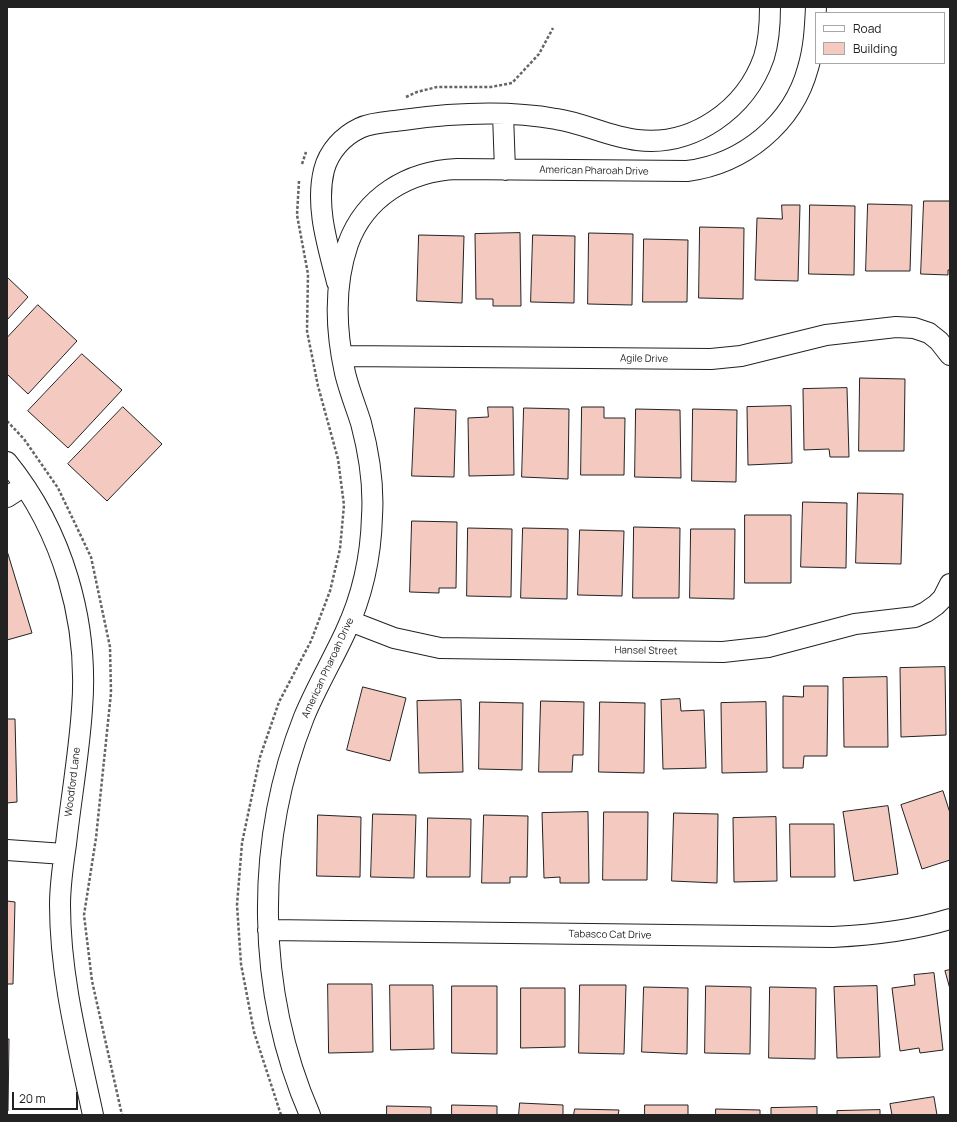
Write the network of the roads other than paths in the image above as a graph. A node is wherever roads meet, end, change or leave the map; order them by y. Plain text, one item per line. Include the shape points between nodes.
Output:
1 (770, 7) edge
2 (815, 19) edge
3 (503, 114) junction
4 (505, 170) junction
5 (339, 289) junction
6 (945, 348) edge
7 (342, 356) junction
8 (7, 462) edge
9 (24, 486) junction
10 (7, 497) edge
11 (950, 584) edge
12 (350, 621) junction
13 (7, 850) edge
14 (64, 854) junction
15 (950, 919) edge
16 (268, 930) junction
17 (93, 1115) edge
18 (310, 1115) edge

1 - 3 street, American Pharoah Drive via 765,55 752,82 741,98 726,112 687,135 663,140 638,140 618,137 558,119
2 - 4 street, American Pharoah Drive via 812,54 797,95 778,123 763,139 729,161 687,172
3 - 4 street
3 - 5 street, American Pharoah Drive via 451,113 376,124 352,132 337,145 324,170 322,215
4 - 5 street, American Pharoah Drive via 443,170 415,176 394,187 369,208 356,228 347,249
5 - 7 street, American Pharoah Drive
6 - 7 street, Agile Drive via 923,330 896,327 826,335 748,355 711,360
7 - 12 street, American Pharoah Drive via 366,446 372,500 371,539 367,562
8 - 9 street, Woodford Lane
9 - 10 street
9 - 14 street, Woodford Lane via 41,514 62,560 72,592 81,642 82,710
11 - 12 street, Hansel Street via 938,603 915,617 855,624 768,647 723,652 440,648 394,638
12 - 16 street, American Pharoah Drive via 312,700 287,768 270,859
13 - 14 street
14 - 17 street, Woodford Lane via 60,902 63,964
15 - 16 street, Tabasco Cat Drive via 886,933 833,937
16 - 18 street, American Pharoah Drive via 278,1012 292,1068

